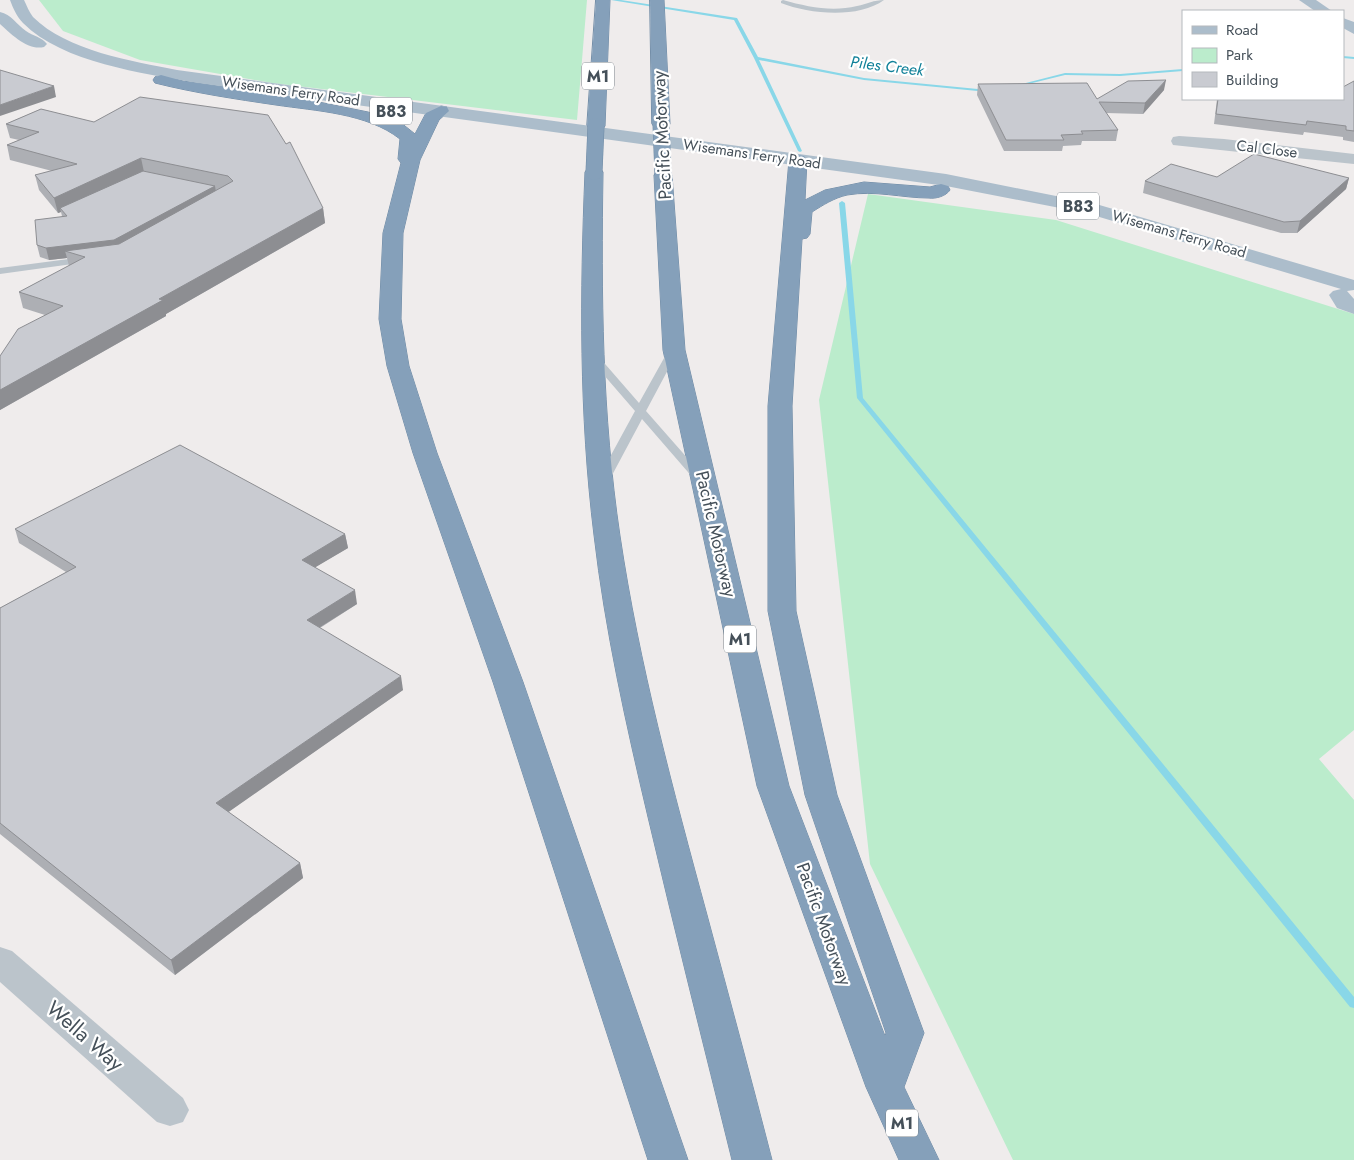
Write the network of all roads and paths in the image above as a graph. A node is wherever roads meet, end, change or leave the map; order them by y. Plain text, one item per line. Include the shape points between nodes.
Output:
1 (17, 0) edge
2 (603, 0) edge
3 (657, 0) edge
4 (881, 0) edge
5 (1306, 0) edge
6 (783, 2) dead end
7 (1323, 10) edge
8 (0, 16) edge
9 (161, 80) junction
10 (436, 114) junction
11 (1179, 141) dead end
12 (1354, 159) edge
13 (411, 160) junction
14 (797, 166) junction
15 (941, 190) junction
16 (793, 240) junction
17 (89, 260) edge
18 (0, 271) edge
19 (1350, 293) edge
20 (674, 350) junction
21 (591, 354) junction
22 (641, 412) junction
23 (705, 484) junction
24 (601, 486) junction
25 (0, 961) edge
26 (885, 1087) junction
27 (170, 1110) dead end
28 (668, 1160) edge
29 (752, 1160) edge
30 (919, 1160) edge

1 - 10 main road, Wisemans Ferry Road / B83 via 27,20 39,29 74,48 103,58 196,78
2 - 21 highway, M1, bridge via 594,172
3 - 20 highway, Pacific Motorway / M1, bridge
4 - 6 lane via 830,10 803,8
5 - 7 main road
8 - 9 main road, Wisemans Ferry Road / B83 via 21,35 55,52 106,69
9 - 10 main road, Wisemans Ferry Road / B83
9 - 13 highway via 385,120 400,127 409,137 407,158
10 - 13 highway
10 - 14 main road, Wisemans Ferry Road / B83
11 - 12 street, Cal Close
13 - 28 highway via 393,233 390,319 398,366
14 - 15 main road, Wisemans Ferry Road / B83
14 - 16 highway
14 - 19 main road, Wisemans Ferry Road / B83 via 946,180 1089,208
15 - 16 highway via 931,193 869,187 826,195 803,210 800,238
15 - 19 main road, Wisemans Ferry Road / B83 via 1083,218
16 - 26 highway via 780,406 782,612 821,795 905,1033
17 - 18 lane
20 - 22 lane
20 - 23 highway, Pacific Motorway / M1
21 - 22 lane
21 - 24 highway, M1
22 - 23 lane
22 - 24 lane
23 - 26 highway, Pacific Motorway / M1 via 773,786
24 - 29 highway, M1 via 629,661 650,756
25 - 27 street, Wella Way
26 - 30 highway, Pacific Motorway / M1

